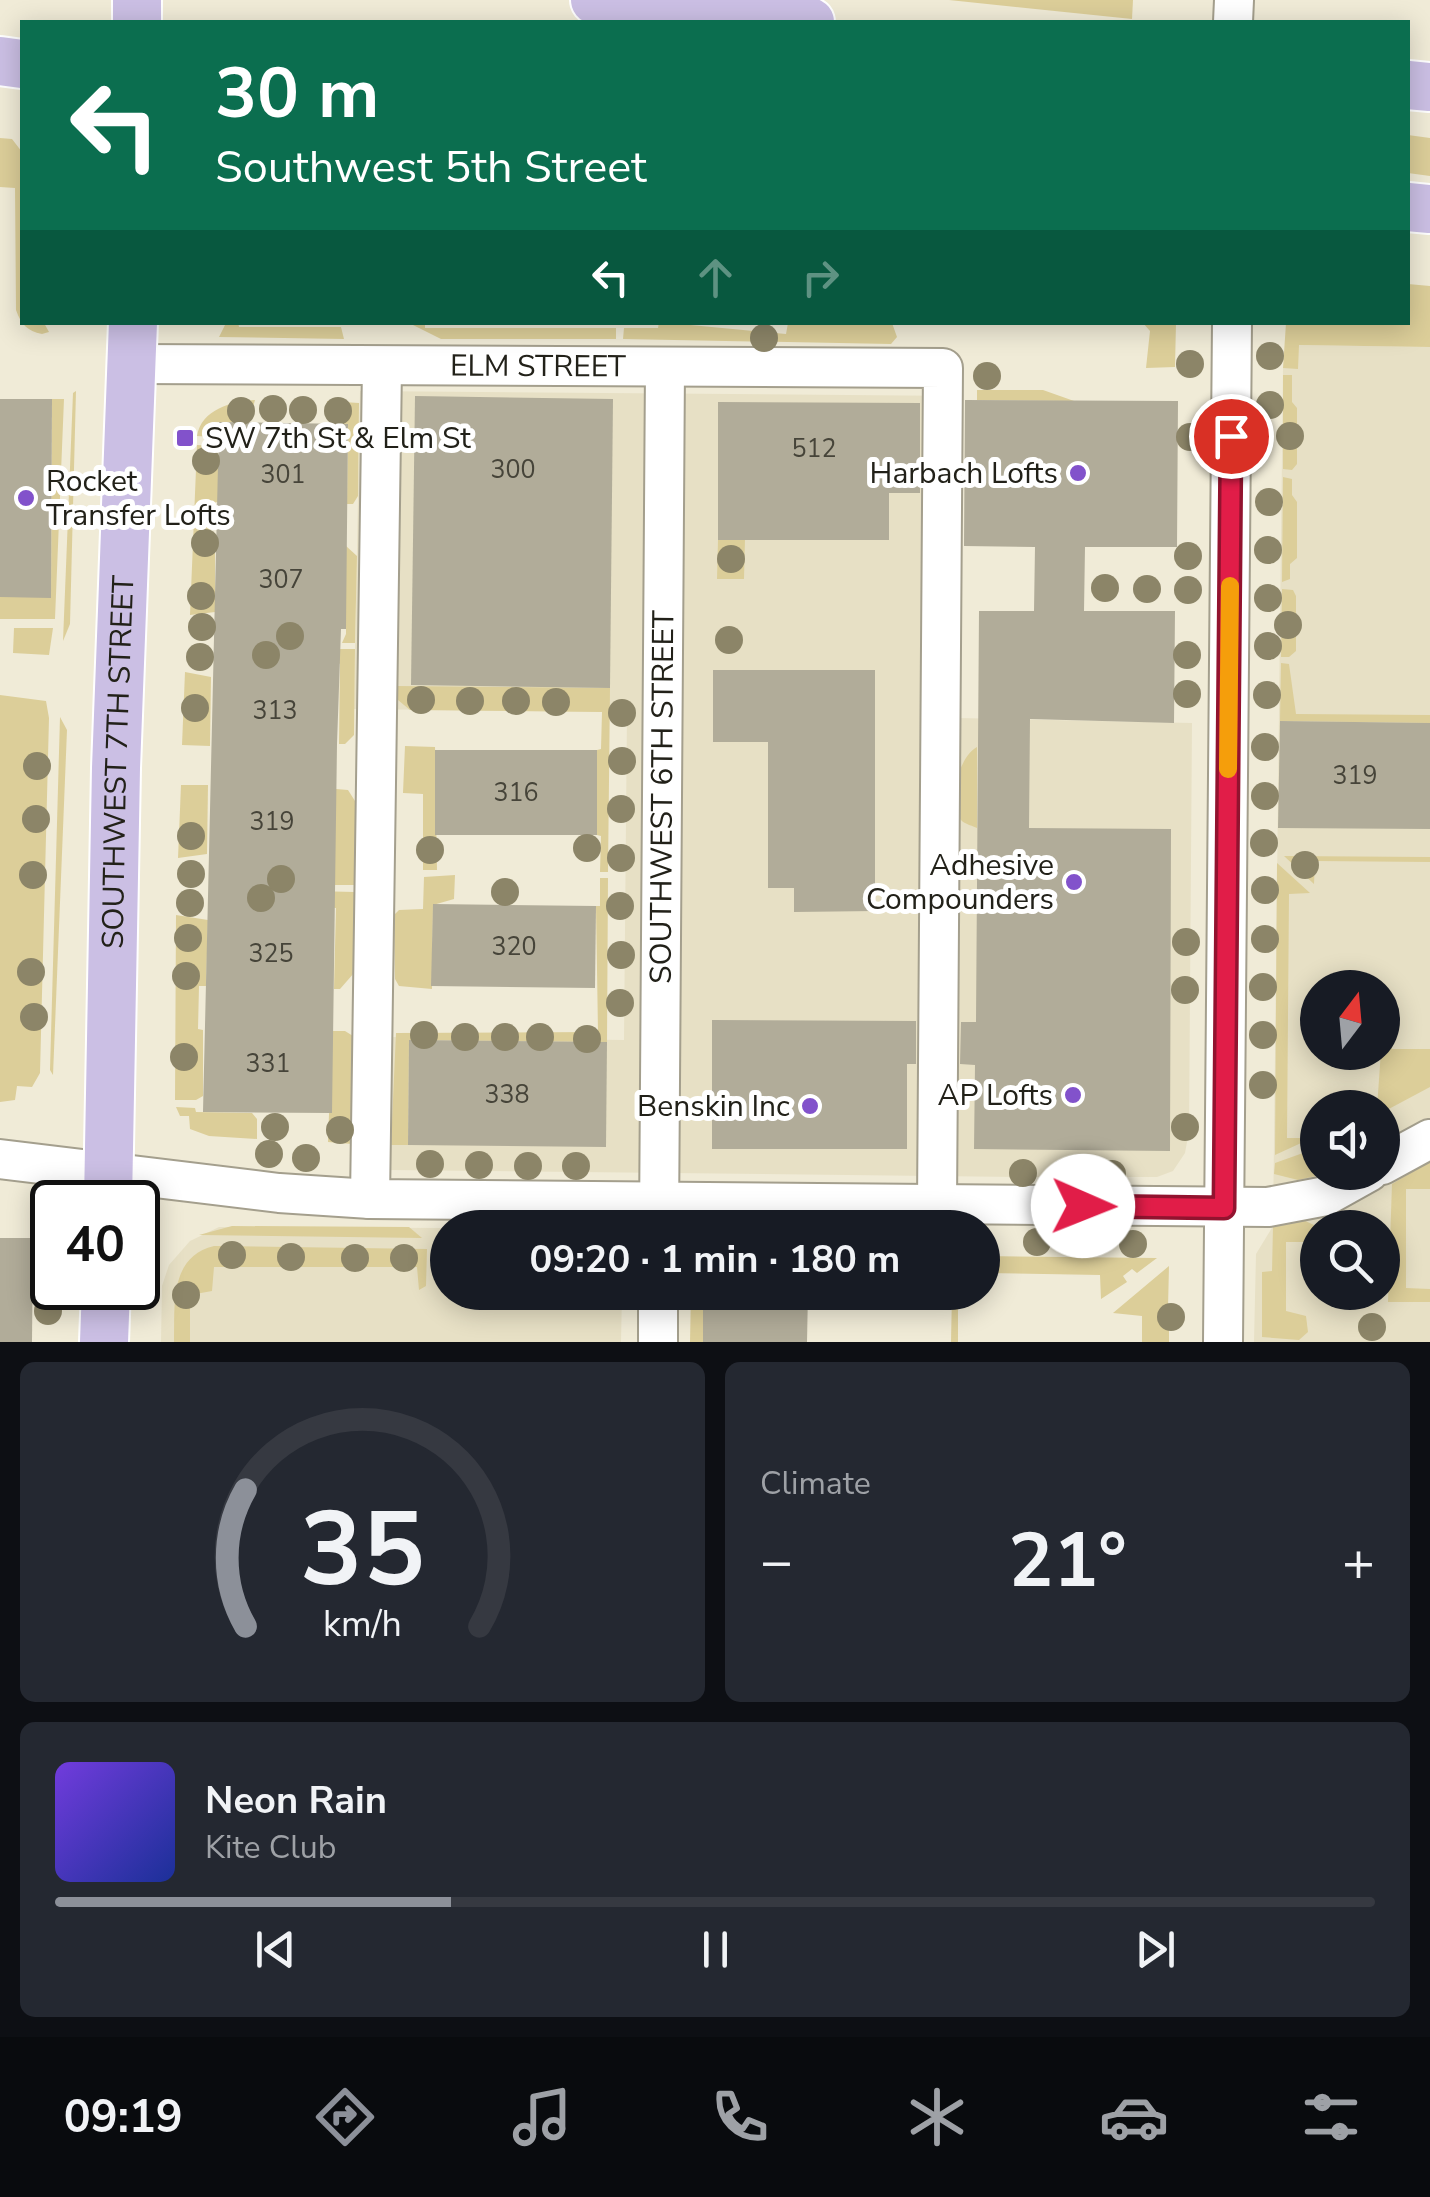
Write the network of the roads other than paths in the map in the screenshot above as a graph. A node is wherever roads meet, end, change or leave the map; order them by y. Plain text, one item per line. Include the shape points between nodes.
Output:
1 (594, 0) edge
2 (790, 20) edge
3 (1232, 325) edge
4 (133, 343) edge
5 (382, 366) junction
6 (665, 367) junction
7 (1430, 1139) edge
8 (1400, 1155) edge
9 (0, 1159) edge
10 (81, 1180) edge
11 (108, 1180) edge
12 (160, 1189) edge
13 (1332, 1190) edge
14 (370, 1199) junction
15 (938, 1205) junction
16 (1224, 1208) junction
17 (569, 1210) edge
18 (659, 1210) edge
19 (798, 1210) edge
20 (105, 1310) edge
21 (658, 1310) edge
22 (104, 1342) edge
23 (658, 1342) edge
24 (1223, 1342) edge

1 - 2 main road
3 - 16 street
4 - 5 street, ELM STREET
4 - 11 main road, SOUTHWEST 7TH STREET
5 - 6 street, ELM STREET
5 - 14 street
6 - 15 street, ELM STREET via 943,368
6 - 18 street, SOUTHWEST 6TH STREET
7 - 8 street
9 - 10 street
12 - 14 street
13 - 16 street via 1307,1202
14 - 17 street
15 - 16 street
15 - 19 street
16 - 24 street
20 - 22 main road
21 - 23 street

